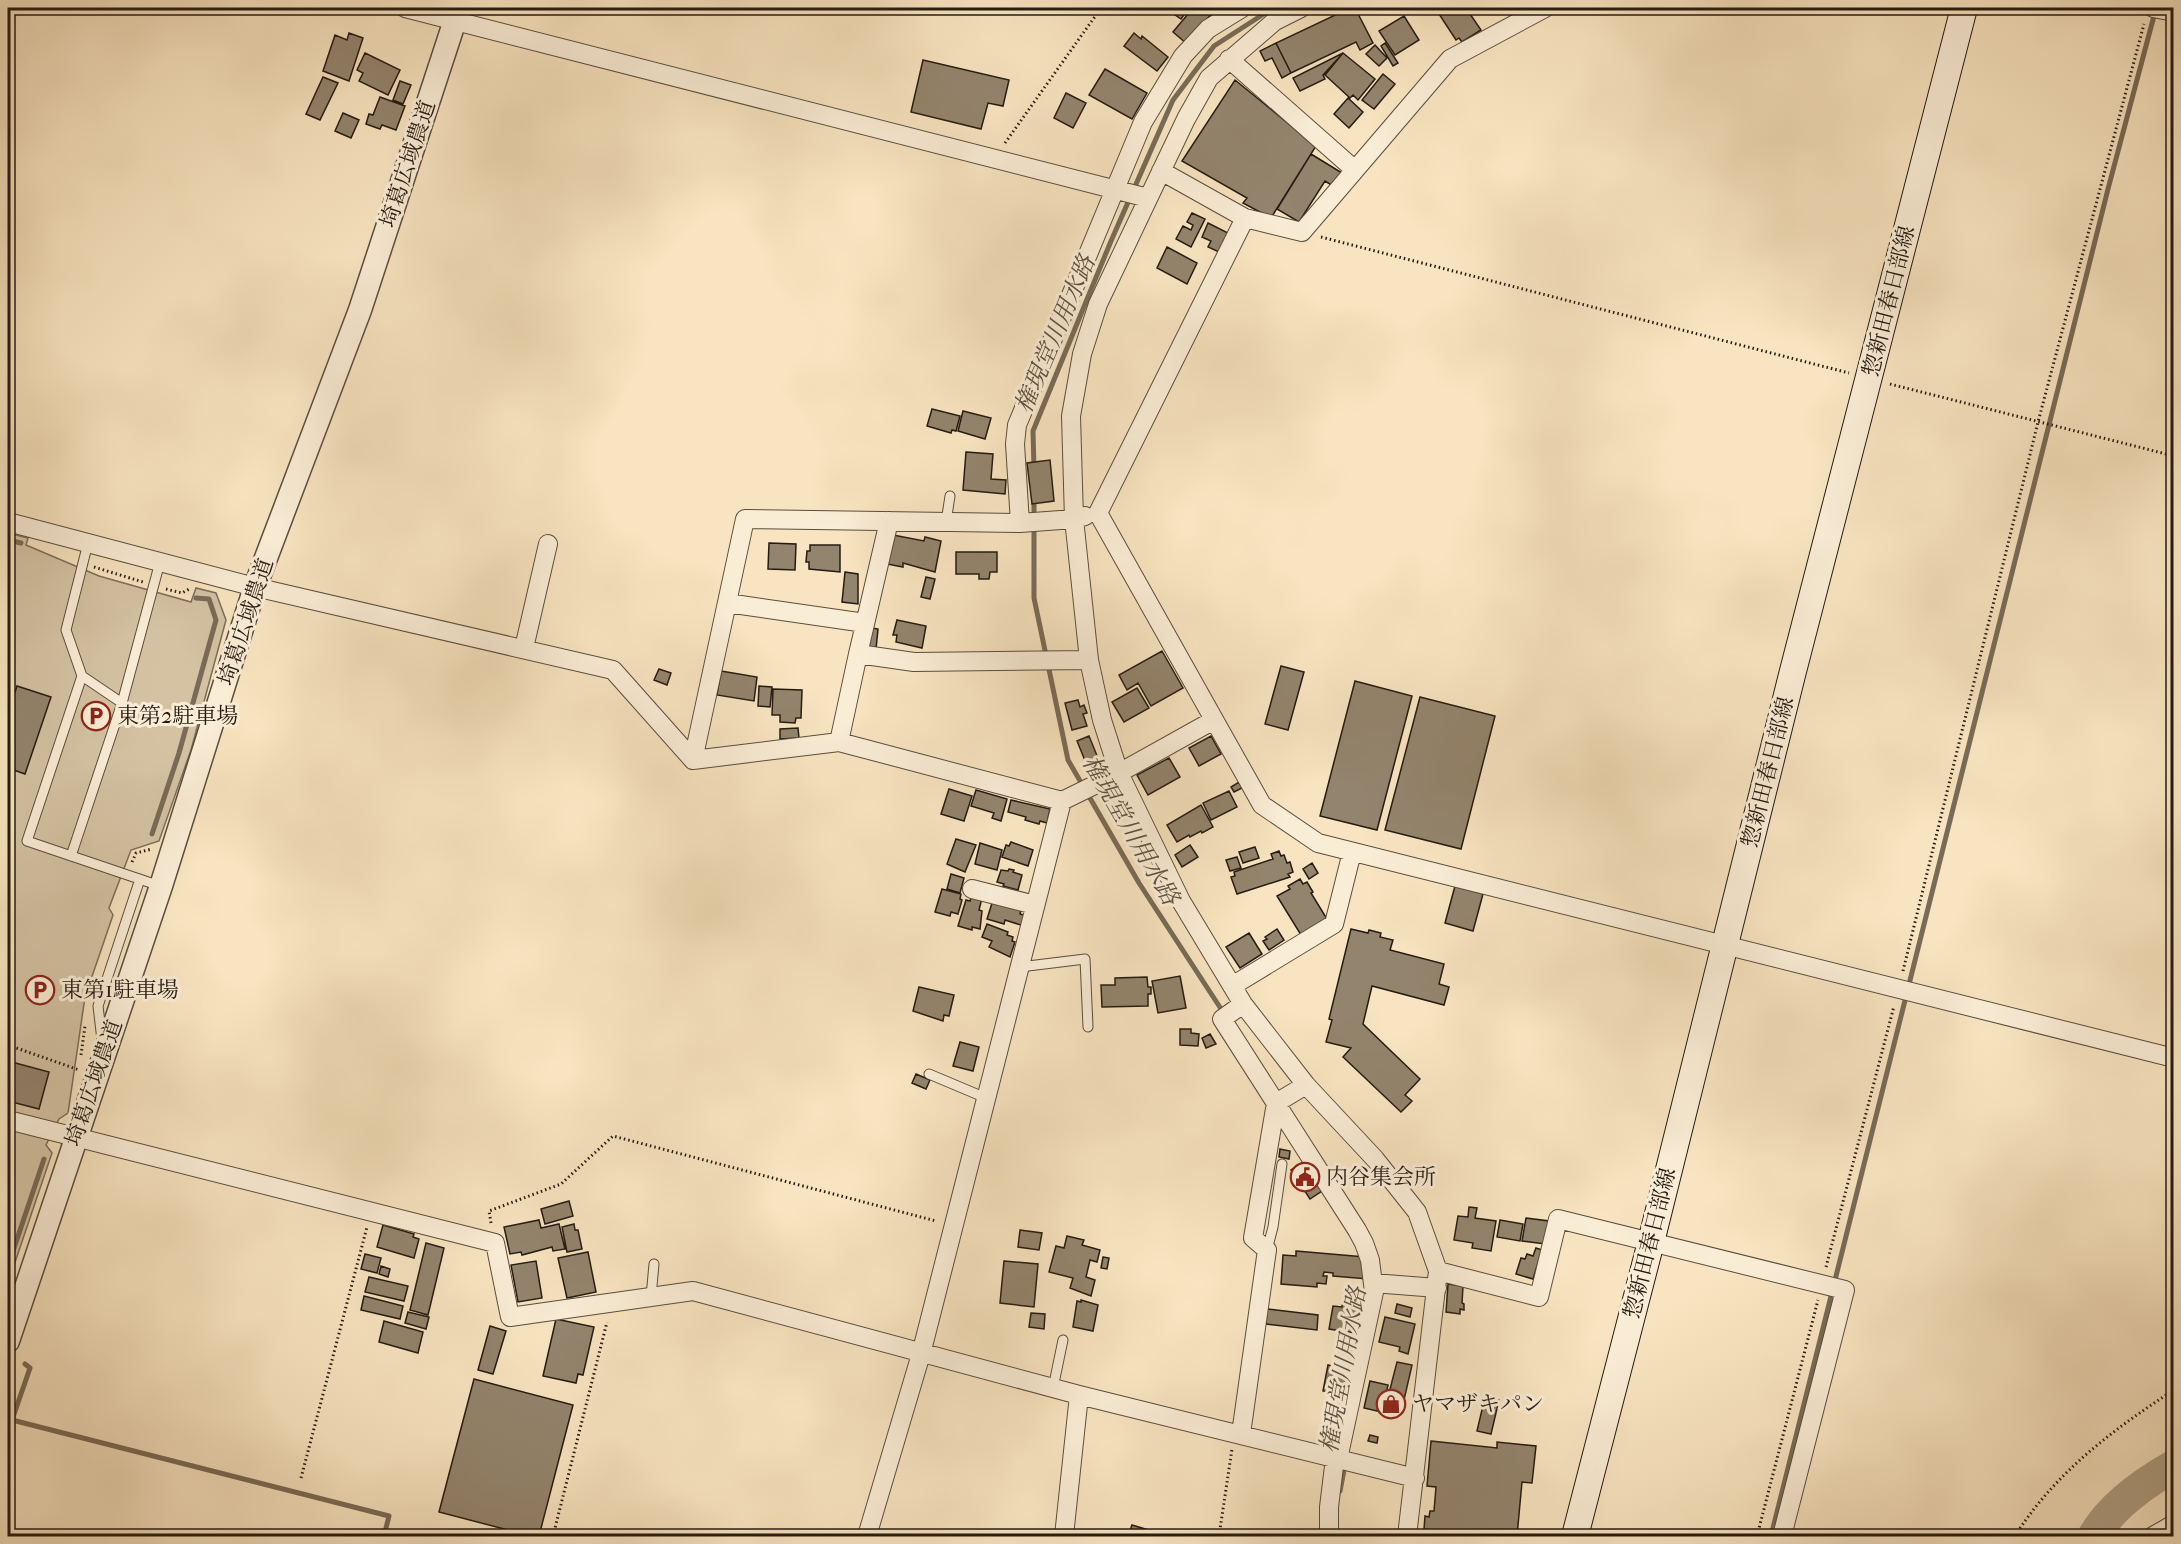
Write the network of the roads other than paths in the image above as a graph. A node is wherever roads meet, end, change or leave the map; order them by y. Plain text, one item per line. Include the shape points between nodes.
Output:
1 (405, 8) edge
2 (1242, 8) edge
3 (1301, 8) edge
4 (1545, 8) edge
5 (1964, 8) edge
6 (2174, 12) edge
7 (2149, 13) edge
8 (457, 14) edge
9 (1183, 56) junction
10 (1229, 59) junction
11 (1209, 78) junction
12 (1355, 170) junction
13 (1161, 171) junction
14 (1115, 189) junction
15 (1148, 198) junction
16 (1245, 218) junction
17 (950, 496) dead end
18 (1098, 513) junction
19 (1074, 519) junction
20 (889, 521) junction
21 (8, 522) edge
22 (946, 522) junction
23 (1020, 523) junction
24 (88, 543) junction
25 (548, 544) dead end
26 (160, 562) junction
27 (255, 586) junction
28 (727, 603) junction
29 (865, 623) junction
30 (524, 648) junction
31 (858, 654) junction
32 (1089, 660) junction
33 (82, 676) junction
34 (122, 702) junction
35 (1214, 720) junction
36 (839, 742) junction
37 (693, 760) junction
38 (1119, 773) junction
39 (1062, 801) junction
40 (1352, 852) junction
41 (71, 856) junction
42 (140, 879) junction
43 (161, 886) junction
44 (972, 888) dead end
45 (1035, 905) junction
46 (1725, 945) junction
47 (1020, 967) junction
48 (1232, 986) junction
49 (1243, 1004) junction
50 (1088, 1028) dead end
51 (103, 1058) junction
52 (2174, 1058) edge
53 (929, 1074) dead end
54 (1306, 1085) junction
55 (986, 1098) junction
56 (1276, 1103) junction
57 (8, 1120) edge
58 (76, 1137) junction
59 (1282, 1164) dead end
60 (1651, 1242) junction
61 (1267, 1250) junction
62 (654, 1264) dead end
63 (1437, 1280) junction
64 (1373, 1283) junction
65 (651, 1297) junction
66 (8, 1341) edge
67 (1063, 1341) dead end
68 (921, 1353) junction
69 (1053, 1388) junction
70 (1079, 1395) junction
71 (1237, 1433) junction
72 (1336, 1458) junction
73 (1415, 1478) junction
74 (2174, 1524) edge
75 (867, 1536) edge
76 (1064, 1536) edge
77 (1329, 1536) edge
78 (1407, 1536) edge
79 (1575, 1536) edge
80 (1782, 1536) edge
81 (2153, 1536) edge

1 - 8 street
2 - 9 street via 1208,29
3 - 10 street via 1275,21
4 - 12 street via 1450,58
5 - 46 main road, 惣新田春日部線
6 - 7 street
8 - 14 street
8 - 27 street, 埼葛広域農道 via 352,332
9 - 11 street
9 - 14 street via 1143,122
10 - 11 street
10 - 12 street
11 - 13 street
12 - 16 street via 1302,232
13 - 15 street
13 - 16 street
14 - 15 street
14 - 23 street via 1017,425
15 - 19 street via 1098,304 1082,354 1071,416
16 - 18 street
17 - 22 lane
18 - 19 street
18 - 35 street
19 - 23 street
19 - 32 street
20 - 22 street
20 - 28 street via 746,519
20 - 29 street
21 - 24 street
22 - 23 street
24 - 26 street
24 - 33 lane via 66,630
25 - 30 street
26 - 27 street
26 - 34 lane
27 - 30 street
27 - 43 street, 埼葛広域農道
28 - 29 street
28 - 37 street
29 - 31 street
30 - 37 street via 612,670
31 - 32 street via 914,662
31 - 36 street
32 - 38 street
33 - 34 lane
33 - 41 lane via 27,841
34 - 41 lane
35 - 38 street
35 - 40 street via 1262,804 1318,843
36 - 37 street
36 - 39 street
38 - 39 street
38 - 48 street via 1181,901
39 - 45 street
40 - 46 street
40 - 48 street via 1334,924
41 - 42 lane
42 - 43 lane
42 - 51 lane via 98,1006
43 - 51 street, 埼葛広域農道
44 - 45 street
45 - 47 street
46 - 52 street
46 - 60 main road, 惣新田春日部線
47 - 50 lane via 1085,959
47 - 55 street
48 - 49 street
49 - 54 street
49 - 56 street via 1222,1019
51 - 58 street, 埼葛広域農道
53 - 55 lane
54 - 56 street
54 - 63 street via 1417,1212
55 - 68 street
56 - 61 street via 1253,1238
56 - 64 street via 1364,1243
57 - 58 street
58 - 65 street via 495,1243 510,1317
58 - 66 street, 埼葛広域農道
59 - 61 lane
60 - 63 street via 1558,1220 1539,1297
60 - 79 main road, 惣新田春日部線
60 - 80 street via 1845,1290
61 - 71 street
62 - 65 lane
63 - 64 street
63 - 73 street
64 - 72 street
65 - 68 street via 693,1291
67 - 69 lane
68 - 69 street
68 - 75 street
69 - 70 street
70 - 71 street
70 - 76 street
71 - 72 street
72 - 73 street
72 - 77 street
73 - 78 street
74 - 81 street

